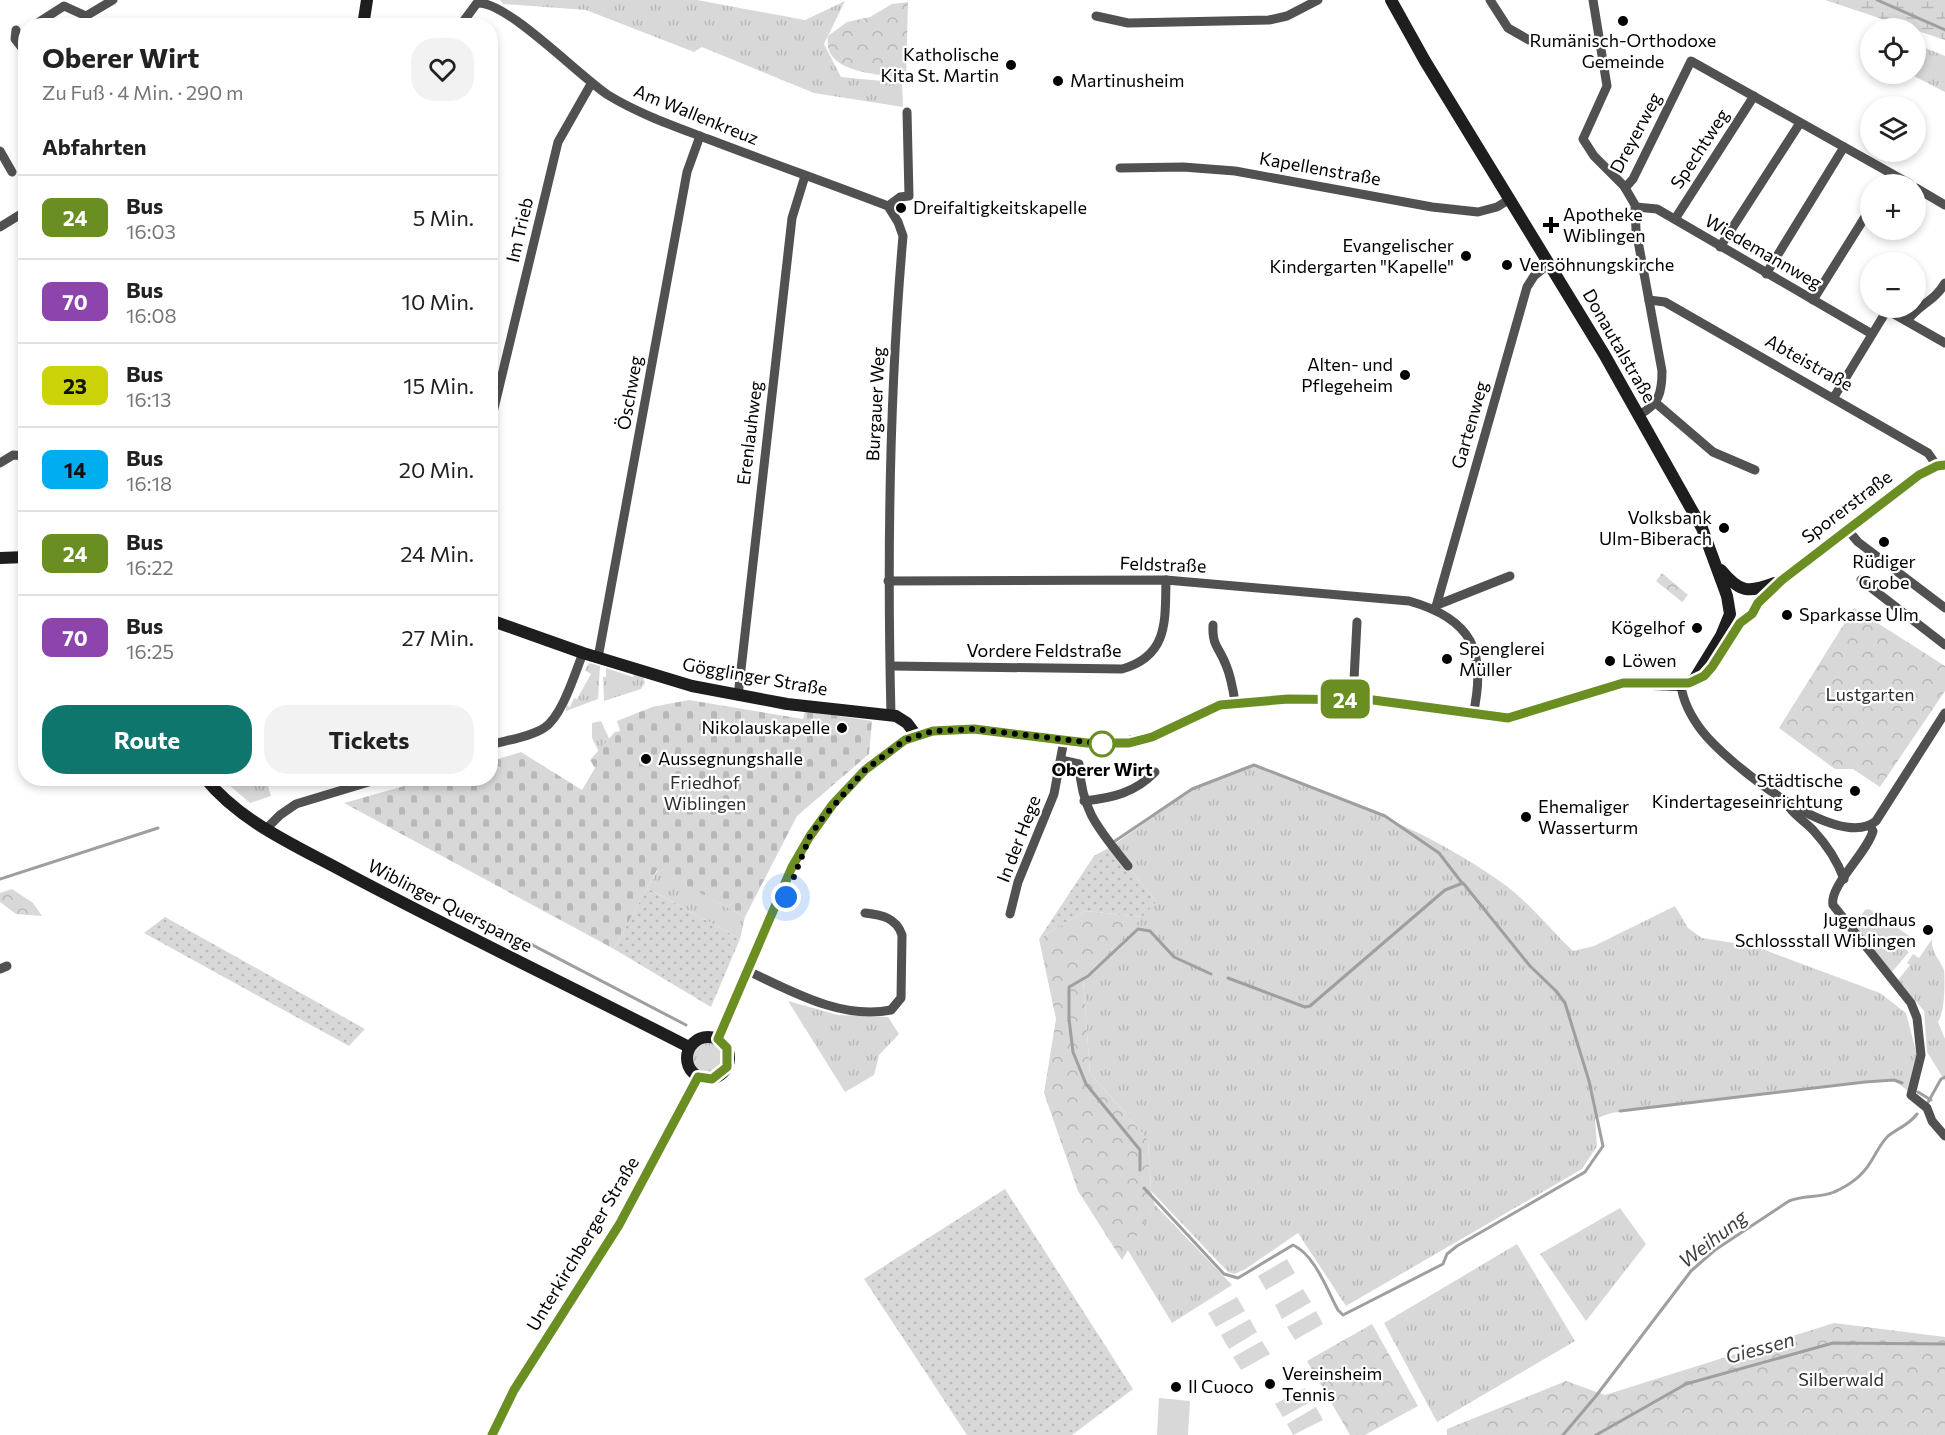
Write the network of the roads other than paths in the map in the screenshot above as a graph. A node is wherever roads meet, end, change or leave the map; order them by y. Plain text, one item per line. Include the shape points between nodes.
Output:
1 (113, 0) edge
2 (367, 0) edge
3 (1318, 0) edge
4 (1391, 0) edge
5 (1490, 0) edge
6 (1593, 0) edge
7 (478, 1) edge
8 (1096, 16) dead end
9 (45, 18) edge
10 (364, 18) edge
11 (466, 18) edge
12 (16, 30) dead end
13 (1529, 40) dead end
14 (18, 43) edge
15 (591, 84) junction
16 (1754, 96) junction
17 (908, 112) dead end
18 (1800, 123) junction
19 (700, 136) junction
20 (1844, 147) junction
21 (0, 151) edge
22 (1120, 168) dead end
23 (12, 172) dead end
24 (1892, 174) edge
25 (805, 176) junction
26 (1625, 188) junction
27 (1926, 194) edge
28 (1510, 199) junction
29 (1945, 205) edge
30 (888, 206) junction
31 (1636, 207) junction
32 (18, 216) edge
33 (1675, 219) junction
34 (1860, 225) edge
35 (0, 226) edge
36 (1720, 247) junction
37 (1550, 263) junction
38 (1766, 274) junction
39 (1945, 283) edge
40 (1649, 300) junction
41 (1813, 300) junction
42 (1907, 321) junction
43 (1872, 334) junction
44 (1945, 343) edge
45 (498, 392) edge
46 (1834, 397) junction
47 (1657, 404) junction
48 (1639, 415) junction
49 (18, 455) edge
50 (0, 463) edge
51 (1941, 465) edge
52 (1755, 470) dead end
53 (1847, 529) junction
54 (18, 557) edge
55 (0, 558) edge
56 (1714, 561) junction
57 (1510, 576) dead end
58 (1166, 580) junction
59 (1782, 580) junction
60 (1862, 580) dead end
61 (888, 581) junction
62 (1744, 589) junction
63 (1729, 606) junction
64 (1757, 606) junction
65 (1436, 607) junction
66 (1945, 608) edge
67 (1746, 618) junction
68 (1357, 622) dead end
69 (498, 623) edge
70 (1213, 625) dead end
71 (1945, 645) edge
72 (583, 653) junction
73 (598, 658) junction
74 (891, 666) junction
75 (1694, 680) junction
76 (1681, 685) junction
77 (738, 696) junction
78 (1353, 699) junction
79 (1234, 702) junction
80 (1945, 713) edge
81 (891, 715) junction
82 (1473, 715) junction
83 (910, 737) junction
84 (1064, 740) junction
85 (498, 743) edge
86 (1061, 760) junction
87 (1155, 772) dead end
88 (213, 786) edge
89 (356, 786) edge
90 (1784, 800) junction
91 (1084, 801) junction
92 (1870, 826) junction
93 (266, 829) junction
94 (1128, 866) dead end
95 (1844, 879) junction
96 (865, 913) dead end
97 (1010, 914) dead end
98 (748, 971) junction
99 (718, 1039) junction
100 (689, 1047) junction
101 (698, 1077) junction
102 (1945, 1136) edge
103 (493, 1432) edge

1 - 9 street via 86,16 64,6
2 - 10 main road
3 - 8 street via 1287,16 1269,20 1128,23
4 - 28 main road, Donautalstraße
5 - 13 street via 1508,28
6 - 26 street via 1607,84 1583,140
7 - 11 street
7 - 15 street, Am Wallenkreuz via 490,1 519,18
12 - 14 street
15 - 19 street, Am Wallenkreuz via 648,116
15 - 45 street, Im Trieb via 558,142
16 - 18 street
16 - 26 street, Dreyerweg via 1691,61
16 - 33 street, Spechtweg
17 - 30 street via 909,196
18 - 20 street
18 - 36 street
19 - 25 street, Am Wallenkreuz
19 - 73 street, Öschweg via 687,172
20 - 24 street
20 - 38 street
21 - 23 street
22 - 28 street, Kapellenstraße via 1235,171 1478,212
25 - 30 street, Am Wallenkreuz
25 - 77 street, Erenlauhweg via 792,218
26 - 31 street
27 - 29 street
28 - 37 main road, Donautalstraße
30 - 61 street, Burgauer Weg via 903,236 894,364
31 - 33 street, Wiedemannweg via 1657,209
31 - 40 street via 1636,230
32 - 35 street
33 - 36 street, Wiedemannweg
34 - 41 street
36 - 38 street, Wiedemannweg
37 - 48 main road, Donautalstraße
37 - 65 street, Gartenweg via 1527,286
38 - 41 street, Wiedemannweg
39 - 42 street
40 - 46 street, Abteistraße via 1665,302
40 - 47 street via 1662,371
41 - 43 street, Wiedemannweg
42 - 43 street via 1887,310
42 - 44 street
43 - 46 street
46 - 51 street, Abteistraße via 1928,453
47 - 48 street
47 - 52 street via 1713,452
48 - 56 main road, Donautalstraße via 1699,521
49 - 50 street
51 - 53 main road, Sporerstraße via 1919,475
53 - 59 main road, Sporerstraße
53 - 66 street via 1858,542
54 - 55 main road
56 - 62 main road via 1728,579
56 - 63 main road, Donautalstraße
57 - 65 street
58 - 61 street, Feldstraße
58 - 65 street, Feldstraße via 1397,599
58 - 74 street, Vordere Feldstraße via 1162,636 1157,647 1137,665 1122,669
59 - 62 main road, Sporerstraße via 1756,590
59 - 64 main road, Sporerstraße
60 - 71 street
61 - 74 street, Burgauer Weg
62 - 63 main road via 1732,593
62 - 64 main road via 1755,596
63 - 67 main road via 1736,617
63 - 75 main road via 1730,618
64 - 67 main road
65 - 82 street, Feldstraße via 1465,632 1477,654 1479,674
67 - 75 main road via 1712,667
68 - 78 street
69 - 72 main road, Gögglinger Straße
70 - 79 street via 1212,642 1232,680
72 - 73 main road, Gögglinger Straße
72 - 85 street via 556,715 543,729
73 - 77 main road, Gögglinger Straße
74 - 81 street, Burgauer Weg
75 - 76 main road
76 - 82 main road via 1605,686 1523,715
76 - 90 street via 1688,708 1710,741
77 - 81 main road, Gögglinger Straße
78 - 79 main road
78 - 82 main road
79 - 84 main road via 1210,708 1138,741 1109,745
80 - 92 street
81 - 83 main road via 907,723
83 - 84 main road via 941,730 974,729
83 - 98 main road via 865,770 810,836 792,867
84 - 86 street, In der Hege
86 - 91 street via 1079,764
86 - 97 street, In der Hege via 1054,794 1018,882
87 - 91 street via 1129,792
88 - 93 main road, Wiblinger Querspange
89 - 93 street via 296,804
90 - 92 street via 1847,828
90 - 95 street via 1791,813 1825,844
91 - 94 street via 1096,825
92 - 95 street via 1870,841
93 - 100 main road, Wiblinger Querspange
95 - 102 street via 1832,899 1836,912 1903,991 1917,1018 1921,1055 1911,1095 1927,1108
96 - 98 street via 889,918 902,935 901,998 891,1010 859,1011 828,1006
98 - 99 main road
99 - 100 main road via 705,1037
99 - 101 main road via 727,1048 727,1067 712,1079
100 - 101 main road via 687,1061
101 - 103 main road, Unterkirchberger Straße via 619,1225 514,1390

